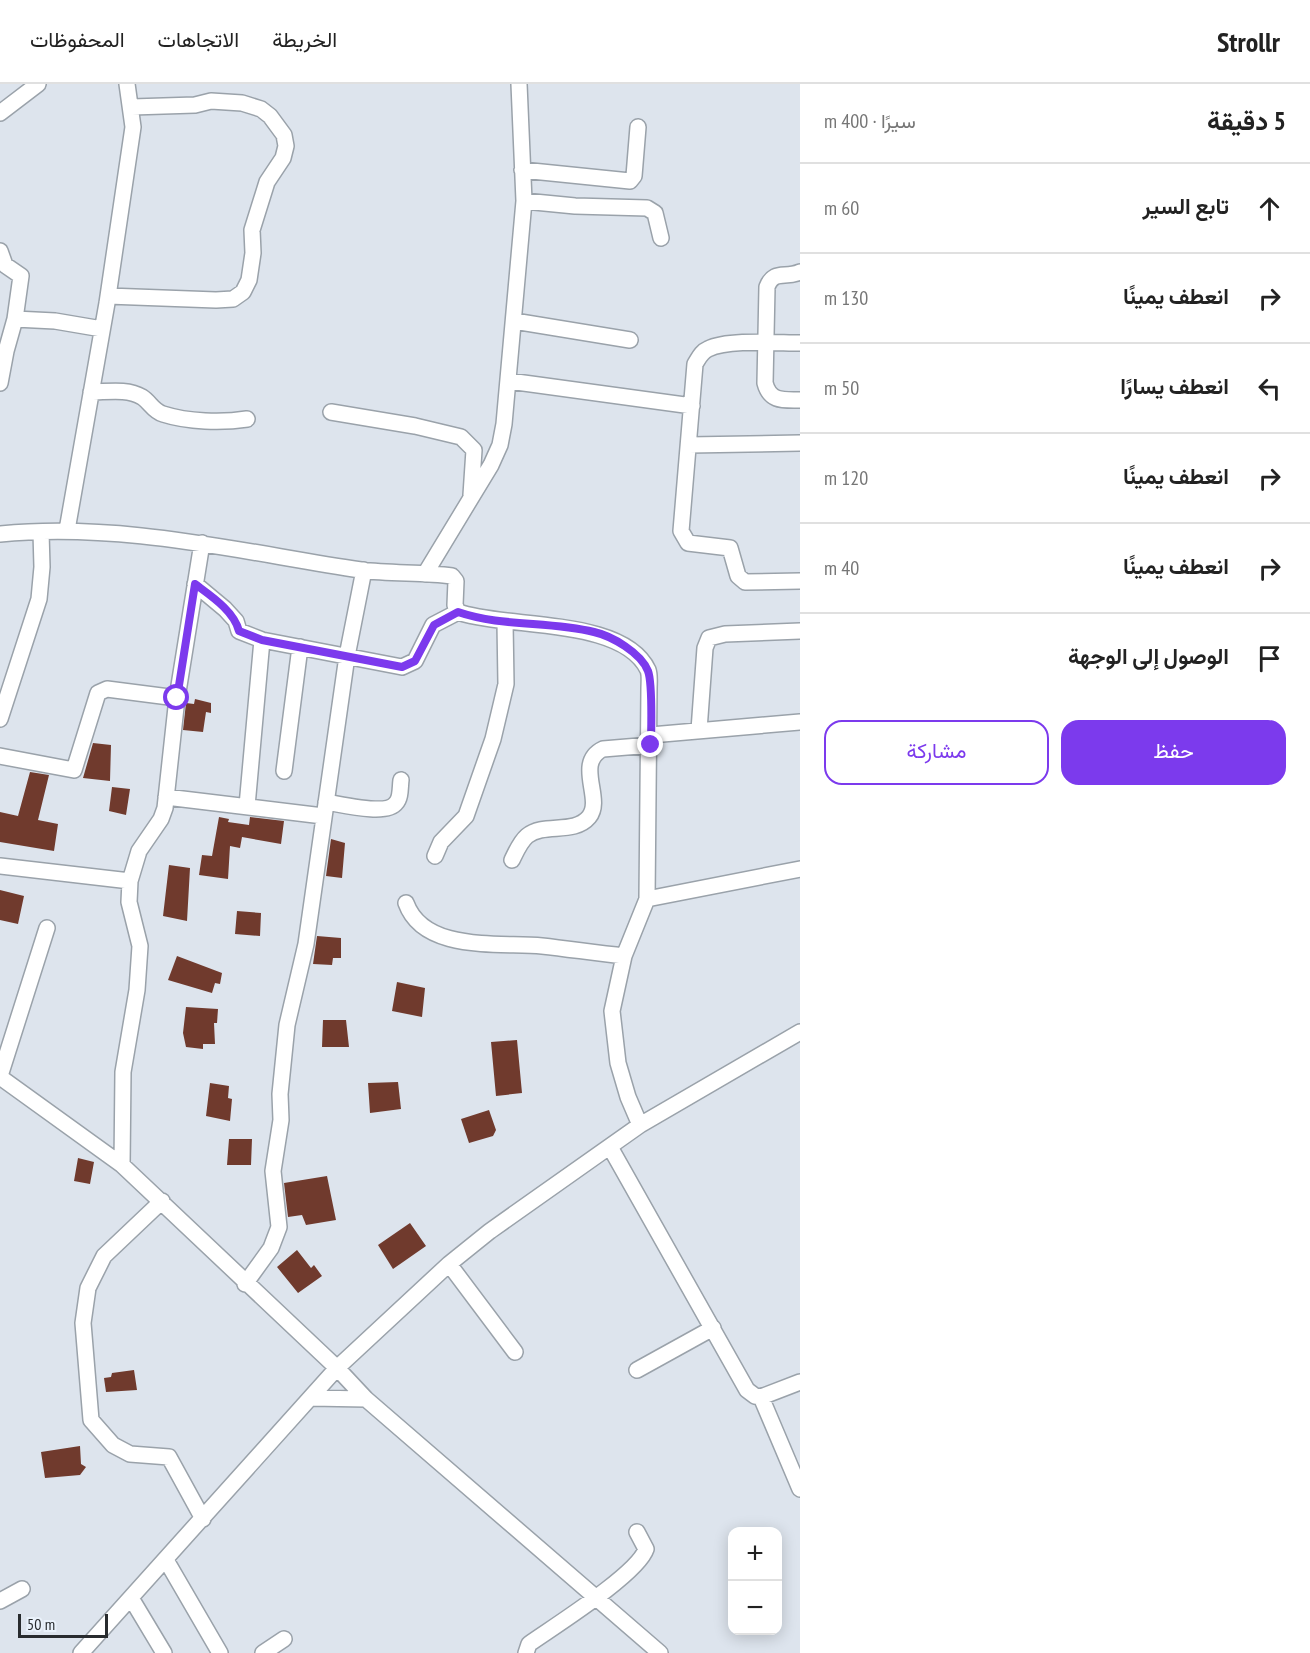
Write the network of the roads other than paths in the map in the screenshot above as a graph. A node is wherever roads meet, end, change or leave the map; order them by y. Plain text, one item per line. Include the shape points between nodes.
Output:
1 (38, 84) edge
2 (127, 84) edge
3 (518, 84) edge
4 (132, 107) junction
5 (0, 113) edge
6 (638, 127) dead end
7 (522, 170) junction
8 (524, 201) junction
9 (661, 238) dead end
10 (0, 251) edge
11 (800, 272) edge
12 (108, 296) junction
13 (15, 319) junction
14 (514, 321) junction
15 (102, 329) junction
16 (630, 340) dead end
17 (800, 343) edge
18 (766, 344) junction
19 (3, 352) edge
20 (509, 381) junction
21 (0, 383) edge
22 (91, 392) junction
23 (800, 400) edge
24 (692, 406) junction
25 (331, 412) dead end
26 (247, 419) dead end
27 (800, 443) edge
28 (690, 445) junction
29 (471, 495) junction
30 (67, 530) junction
31 (41, 532) junction
32 (0, 534) edge
33 (202, 543) junction
34 (363, 570) junction
35 (425, 574) junction
36 (800, 581) edge
37 (195, 584) junction
38 (458, 612) junction
39 (505, 623) junction
40 (800, 631) edge
41 (262, 640) junction
42 (300, 647) junction
43 (347, 656) junction
44 (177, 698) junction
45 (0, 719) edge
46 (800, 722) edge
47 (699, 730) junction
48 (651, 740) junction
49 (0, 756) edge
50 (285, 771) dead end
51 (401, 780) dead end
52 (166, 797) junction
53 (247, 806) junction
54 (325, 809) junction
55 (435, 856) dead end
56 (512, 860) dead end
57 (0, 866) edge
58 (800, 869) edge
59 (130, 880) junction
60 (646, 899) junction
61 (406, 903) dead end
62 (47, 928) dead end
63 (624, 957) junction
64 (800, 1032) edge
65 (0, 1076) edge
66 (640, 1125) junction
67 (610, 1147) junction
68 (122, 1165) junction
69 (162, 1201) junction
70 (449, 1264) junction
71 (245, 1284) junction
72 (713, 1328) junction
73 (515, 1352) dead end
74 (337, 1368) junction
75 (637, 1370) dead end
76 (800, 1382) edge
77 (761, 1397) junction
78 (311, 1398) junction
79 (366, 1399) junction
80 (800, 1489) edge
81 (204, 1519) junction
82 (637, 1532) dead end
83 (166, 1560) junction
84 (22, 1589) dead end
85 (595, 1597) junction
86 (131, 1598) junction
87 (0, 1601) edge
88 (284, 1639) dead end
89 (81, 1653) edge
90 (164, 1653) edge
91 (220, 1653) edge
92 (263, 1653) edge
93 (526, 1653) edge
94 (660, 1653) edge

1 - 5 street
2 - 4 street
3 - 7 street
4 - 12 street via 133,127
4 - 12 street via 225,100 253,106 270,116 284,135 286,146 267,182 252,230 252,268 243,292 233,299 216,300
6 - 7 street via 634,176 630,181
7 - 8 street
8 - 9 street via 647,208 655,213
8 - 14 street
10 - 13 street via 5,265 21,276
11 - 18 street via 770,278
12 - 15 street
13 - 15 street
13 - 19 street
14 - 16 street
14 - 20 street
15 - 22 street
17 - 18 street
18 - 23 street via 768,392 779,400
18 - 24 street via 721,345 700,355
19 - 21 street
20 - 24 street
20 - 29 street via 500,445
22 - 26 street via 133,393 157,412 176,417
22 - 30 street
24 - 28 street
25 - 29 street via 461,437 474,450
27 - 28 street
28 - 36 street via 681,531 684,540 730,548 738,576 745,582
29 - 35 street
30 - 31 street
30 - 33 street
31 - 32 street
31 - 45 street via 39,599
33 - 34 street
33 - 37 street
34 - 35 street
34 - 43 street
35 - 38 street via 455,578
37 - 41 street via 225,609 239,631
37 - 44 street
38 - 39 street
38 - 43 street via 434,625 415,661 408,666
39 - 48 street via 594,632 637,656 648,671
39 - 55 street via 506,684 493,739 466,816 441,842
40 - 47 street via 725,633 709,638
41 - 42 street
41 - 53 street
42 - 43 street
42 - 50 street
43 - 54 street
44 - 49 street via 107,689 98,693 74,770
44 - 52 street
46 - 47 street
47 - 48 street
48 - 56 street via 597,752 590,762 591,814 574,826 528,836
48 - 60 street
51 - 54 street via 398,801 392,807
52 - 53 street
52 - 59 street via 161,819 139,850
53 - 54 street
54 - 71 street via 306,944 287,1025 281,1078 273,1171 279,1227 271,1248
57 - 59 street
58 - 60 street
59 - 68 street via 129,902 140,946 123,1072
60 - 63 street
61 - 63 street via 417,922 441,936
62 - 65 street
63 - 66 street via 612,1011 613,1034 628,1097
64 - 66 street
65 - 68 street
66 - 67 street
67 - 70 street
67 - 72 street
68 - 69 street
69 - 71 street
69 - 81 street via 104,1256 88,1288 83,1323 91,1420 113,1444 130,1454 169,1457
70 - 73 street
70 - 74 street
71 - 74 street
72 - 75 street
72 - 77 street via 747,1390
74 - 78 street
74 - 79 street
76 - 77 street
77 - 80 street
78 - 79 street
78 - 81 street
79 - 85 street
81 - 83 street
82 - 85 street via 646,1550 642,1559
83 - 86 street
83 - 91 street
84 - 87 street
85 - 93 street via 529,1644
85 - 94 street
86 - 89 street
86 - 90 street
88 - 92 street

